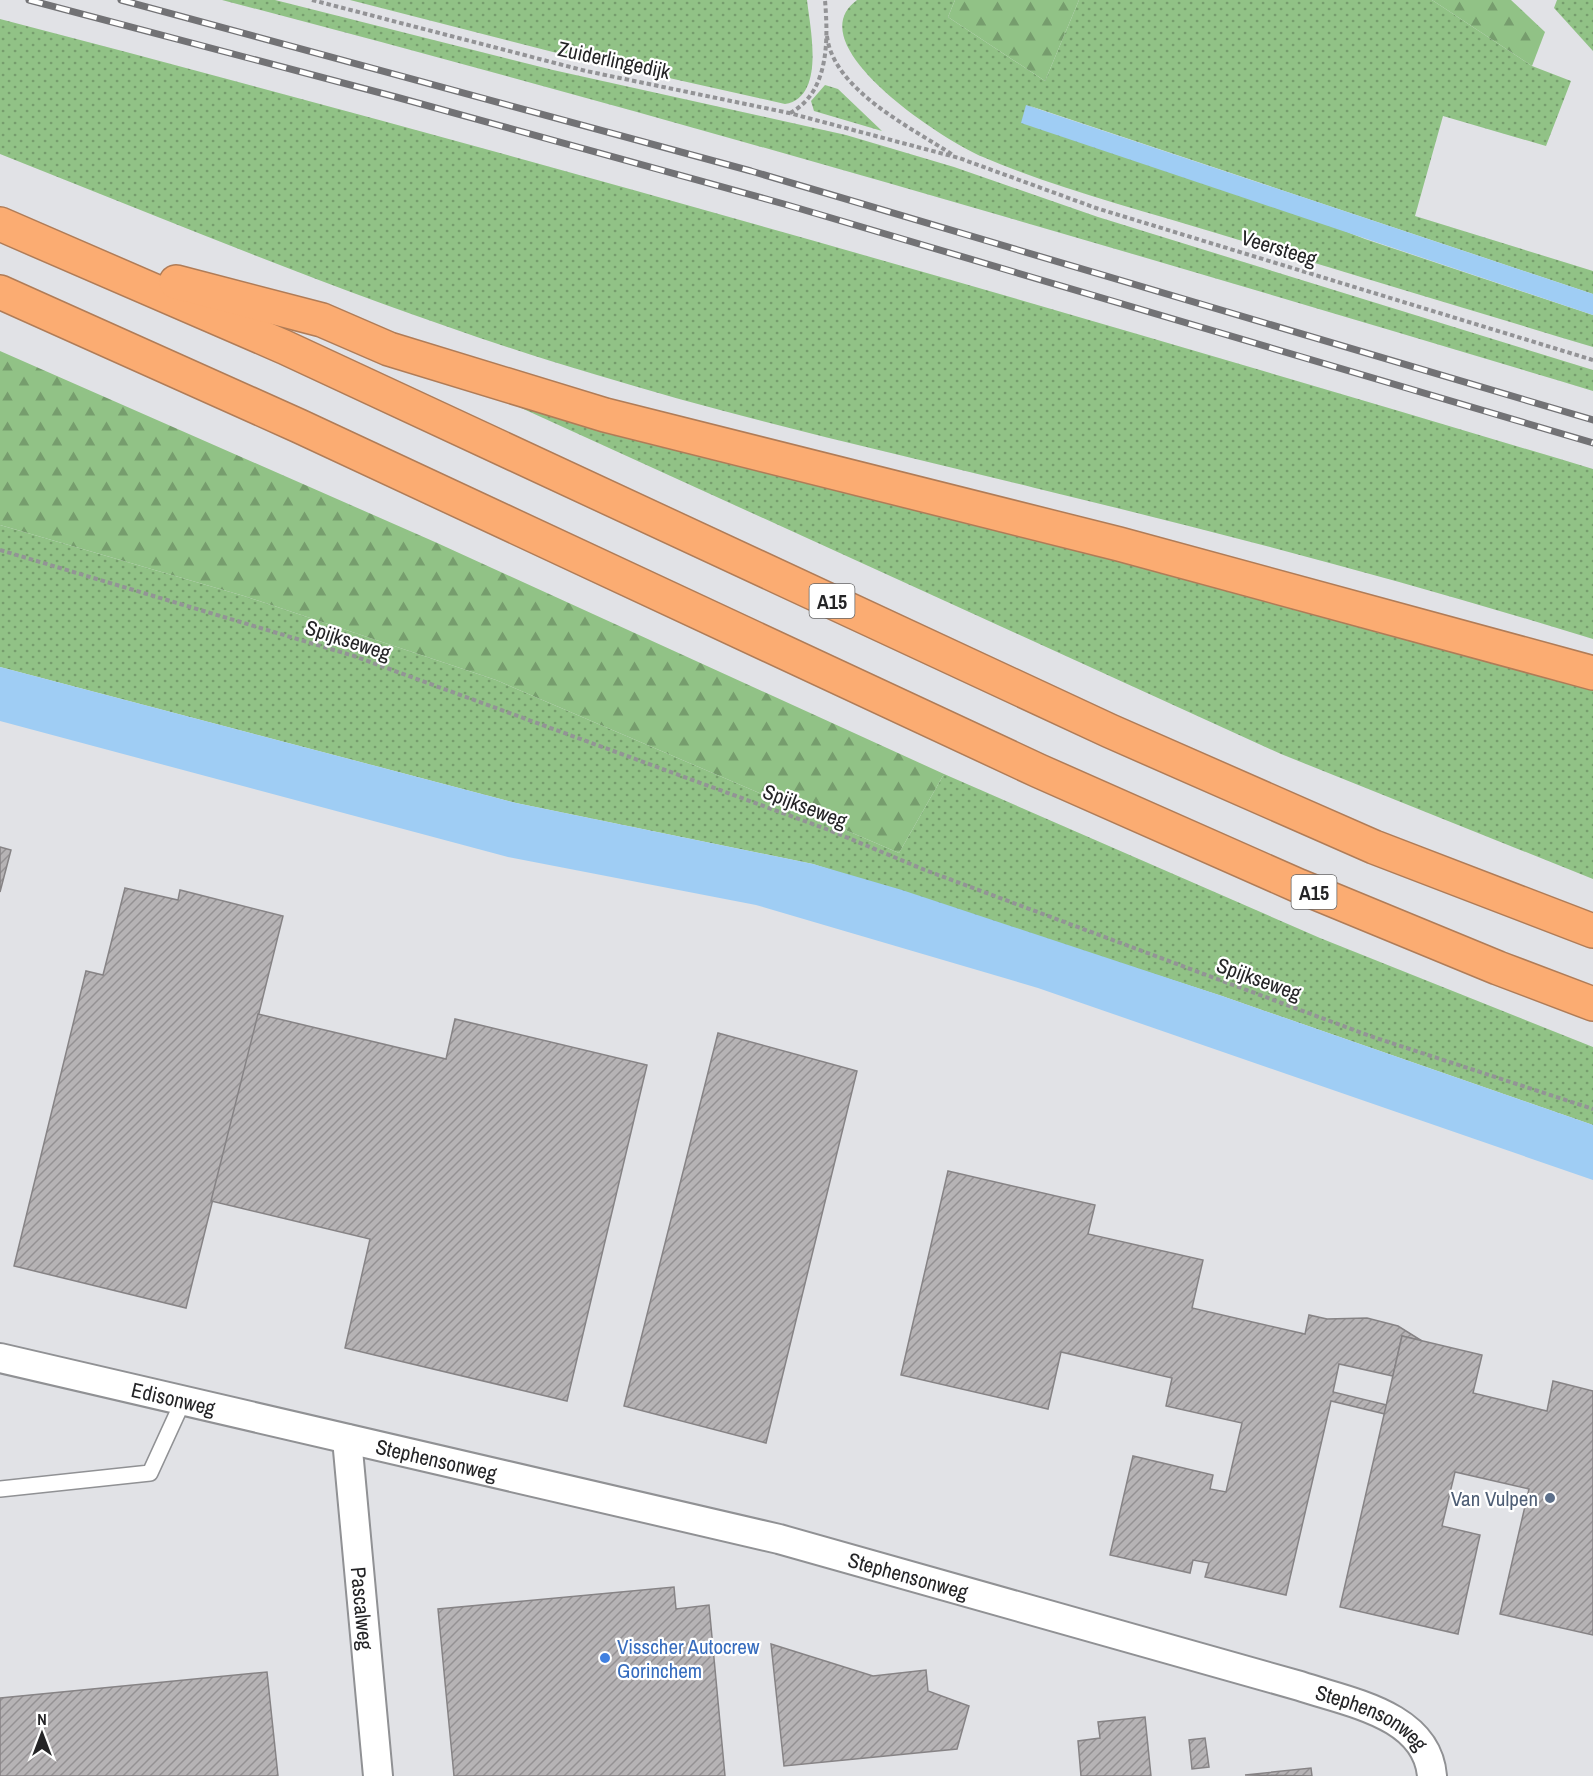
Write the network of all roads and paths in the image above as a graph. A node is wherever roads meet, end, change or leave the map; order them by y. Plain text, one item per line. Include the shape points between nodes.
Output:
1 (312, 0) edge
2 (825, 0) edge
3 (827, 36) junction
4 (789, 113) junction
5 (958, 158) junction
6 (0, 224) edge
7 (77, 256) junction
8 (0, 292) edge
9 (1593, 360) edge
10 (0, 550) edge
11 (1593, 674) edge
12 (1593, 931) edge
13 (1593, 1004) edge
14 (1593, 1109) edge
15 (0, 1358) edge
16 (183, 1401) junction
17 (346, 1439) junction
18 (0, 1489) edge
19 (378, 1776) edge
20 (1432, 1776) edge

1 - 4 path, Zuiderlingedijk via 586,70
2 - 3 path
3 - 4 path via 817,83 808,99
3 - 5 path, Veersteeg via 828,47 847,80 890,114
4 - 5 path, Veersteeg
5 - 9 path, Veersteeg via 1096,208
6 - 7 highway, A15
7 - 11 highway, A15 via 322,320 388,349 605,415 1108,541
7 - 12 highway, A15 via 284,347 1121,736 1374,847
8 - 13 highway, A15 via 299,426 1039,771 1310,891
10 - 14 path, Spijkseweg via 354,656 829,830 925,870 1370,1036
15 - 16 street, Edisonweg
16 - 17 street, Edisonweg
16 - 18 lane via 150,1473
17 - 19 street, Pascalweg
17 - 20 street, Stephensonweg via 779,1539 1300,1686 1374,1710 1402,1724 1425,1753

